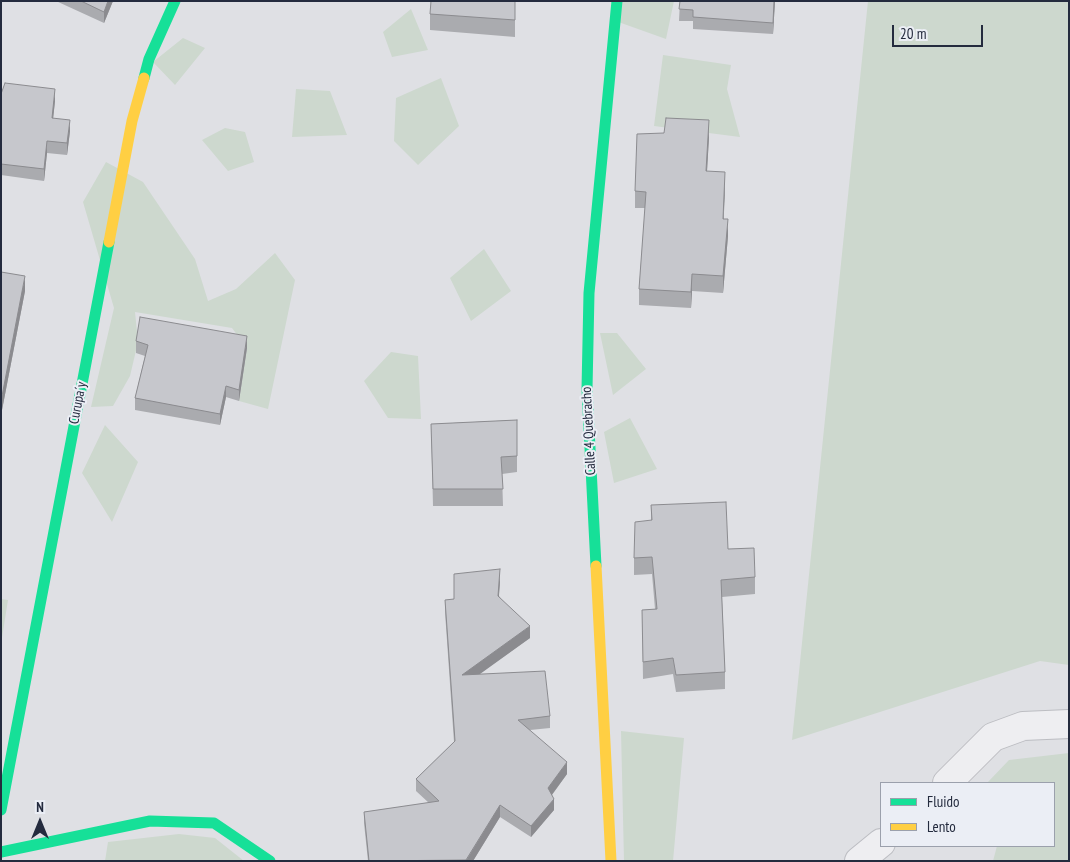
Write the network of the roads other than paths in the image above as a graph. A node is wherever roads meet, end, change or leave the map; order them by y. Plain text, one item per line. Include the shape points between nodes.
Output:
1 (175, 1) edge
2 (617, 1) edge
3 (1069, 724) edge
4 (948, 782) edge
5 (1, 810) edge
6 (880, 844) edge
7 (1, 852) edge
8 (270, 861) edge
9 (611, 861) edge
10 (859, 861) edge

1 - 5 street, Curupa´y via 149,59 132,121
2 - 9 street, Calle 4 Quebracho via 589,293 587,389
3 - 4 street via 1023,726 992,737
6 - 10 street
7 - 8 street via 150,821 214,823

